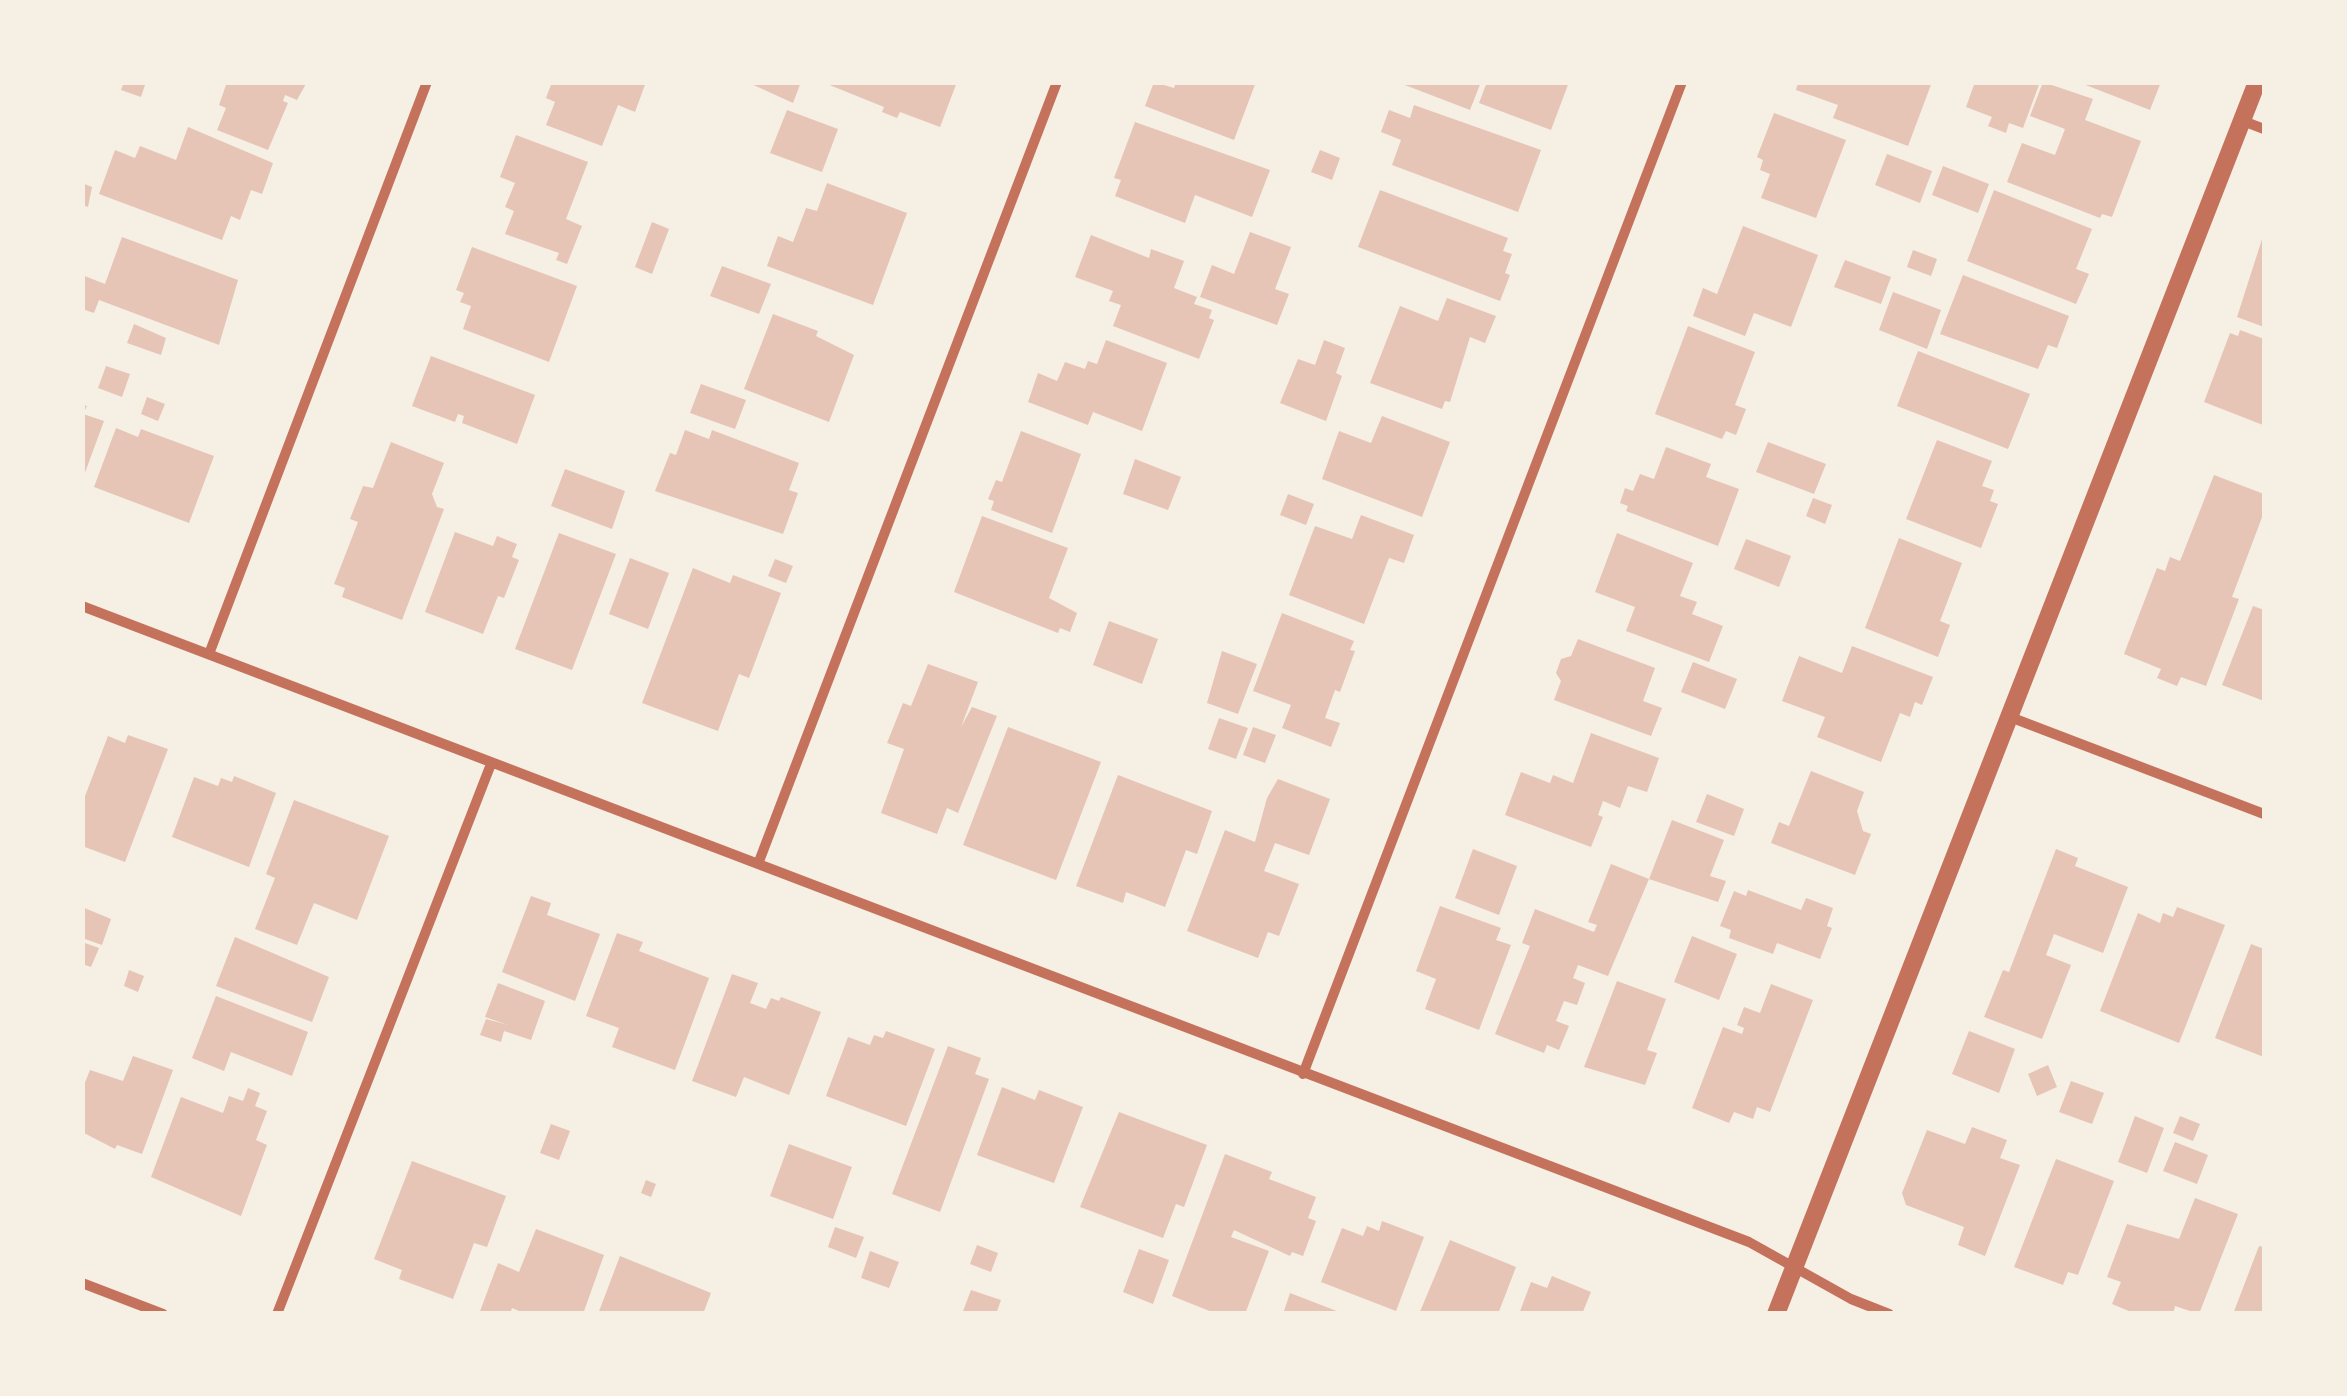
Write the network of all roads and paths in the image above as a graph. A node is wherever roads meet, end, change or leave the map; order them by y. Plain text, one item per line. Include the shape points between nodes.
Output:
1 (427, 82) edge
2 (1056, 82) edge
3 (1682, 82) edge
4 (2258, 82) edge
5 (2243, 120) junction
6 (2264, 129) edge
7 (82, 606) edge
8 (209, 654) junction
9 (2010, 717) junction
10 (491, 764) junction
11 (2264, 814) edge
12 (758, 864) junction
13 (1303, 1074) junction
14 (1794, 1267) junction
15 (82, 1283) edge
16 (163, 1314) edge
17 (276, 1314) edge
18 (1776, 1314) edge
19 (1889, 1314) edge

1 - 8 street
2 - 12 street
3 - 13 street
4 - 5 street
5 - 6 street
5 - 9 street
7 - 8 street
8 - 10 street
9 - 11 street
9 - 14 street
10 - 12 street
10 - 17 street
12 - 13 street
13 - 14 street via 1749,1242
14 - 18 street
14 - 19 street
15 - 16 street

